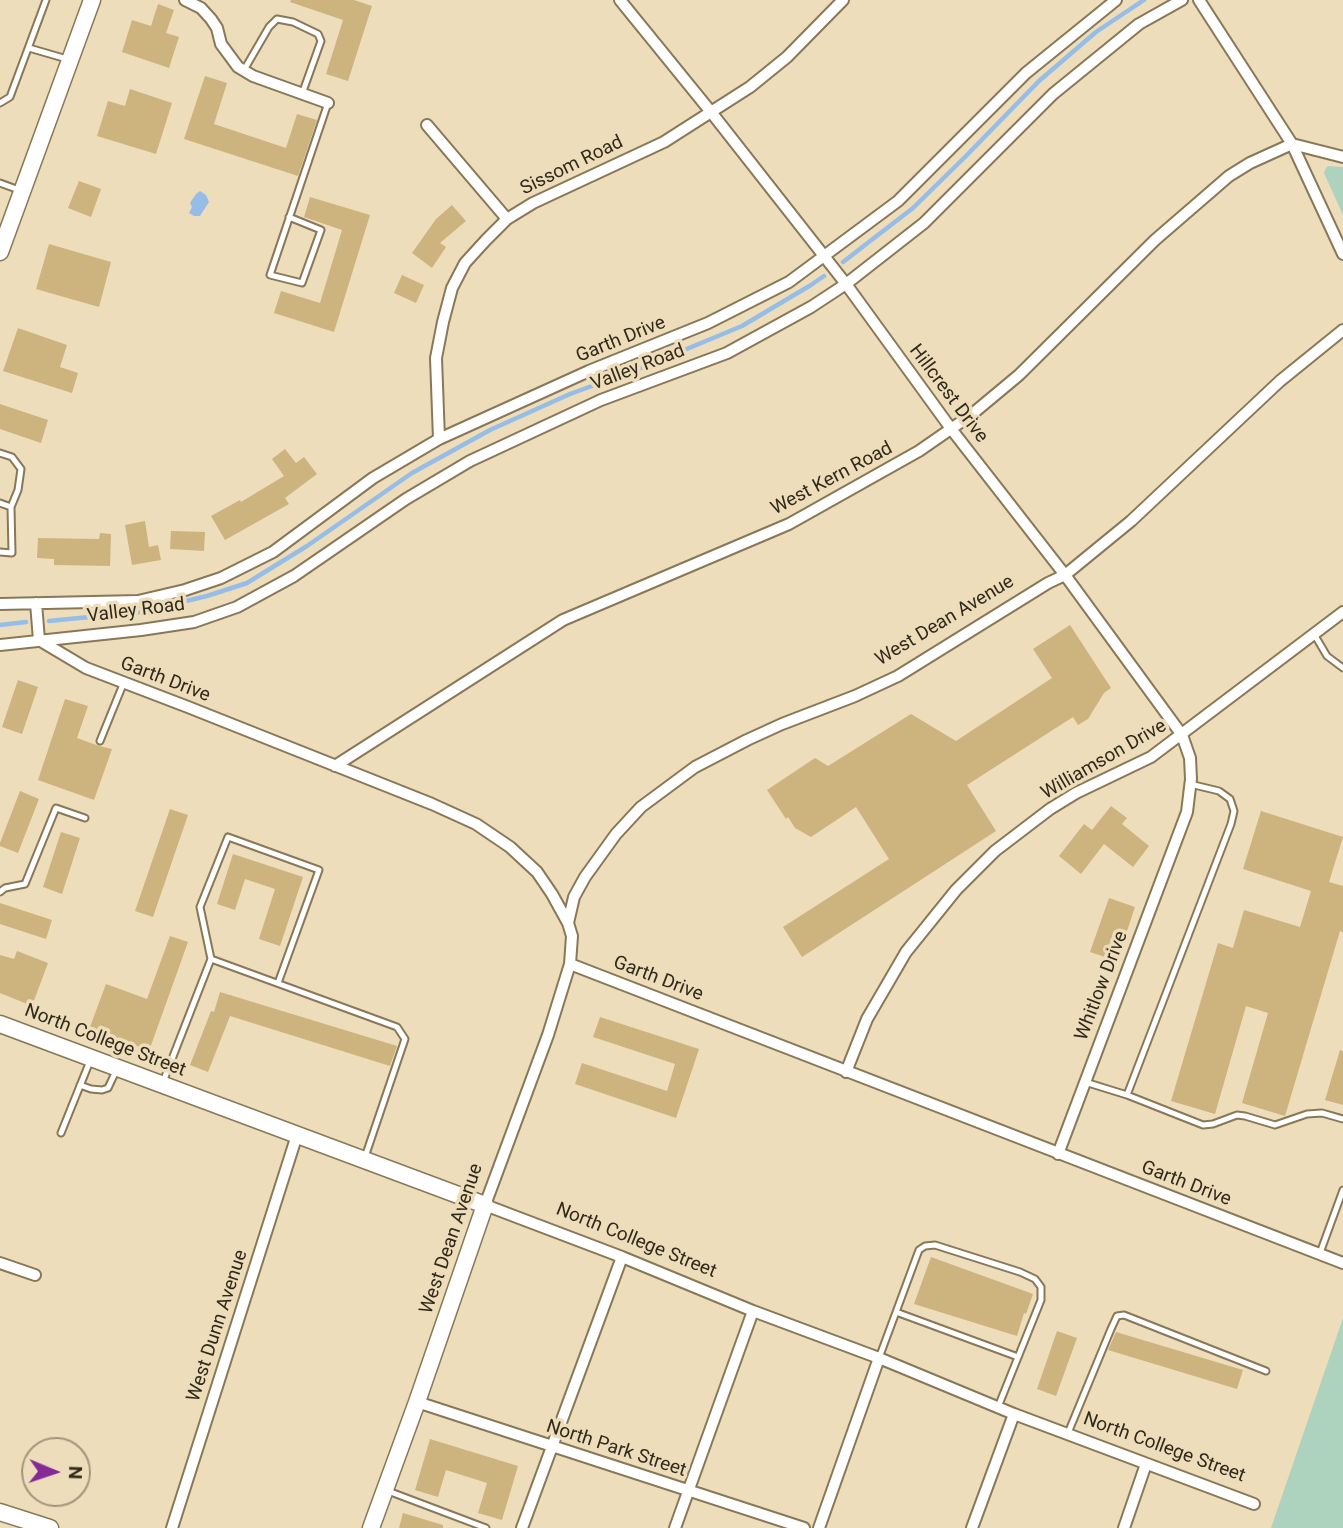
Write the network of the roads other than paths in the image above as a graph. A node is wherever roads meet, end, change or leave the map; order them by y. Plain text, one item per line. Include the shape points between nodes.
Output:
1 (46, 0) edge
2 (92, 0) edge
3 (186, 0) edge
4 (620, 0) edge
5 (843, 0) edge
6 (1116, 0) edge
7 (1182, 0) edge
8 (1199, 0) edge
9 (29, 48) junction
10 (70, 60) junction
11 (244, 71) junction
12 (302, 94) junction
13 (0, 103) edge
14 (328, 103) joint
15 (711, 111) junction
16 (427, 125) dead end
17 (1292, 144) junction
18 (1343, 157) edge
19 (0, 183) edge
20 (22, 191) junction
21 (289, 217) junction
22 (508, 219) junction
23 (0, 252) edge
24 (1343, 254) edge
25 (824, 256) junction
26 (846, 284) junction
27 (1343, 330) edge
28 (952, 430) junction
29 (439, 439) junction
30 (0, 453) edge
31 (0, 503) edge
32 (11, 507) junction
33 (0, 552) edge
34 (1065, 575) junction
35 (36, 603) junction
36 (0, 604) edge
37 (1343, 612) edge
38 (1314, 634) junction
39 (39, 640) junction
40 (0, 645) edge
41 (1343, 668) edge
42 (124, 682) junction
43 (1182, 735) junction
44 (100, 741) dead end
45 (335, 766) junction
46 (1190, 784) junction
47 (85, 818) dead end
48 (1180, 830) joint
49 (0, 892) edge
50 (568, 923) junction
51 (211, 959) junction
52 (570, 964) junction
53 (278, 983) junction
54 (0, 1024) edge
55 (91, 1058) junction
56 (117, 1068) junction
57 (846, 1072) junction
58 (1085, 1082) junction
59 (80, 1085) junction
60 (162, 1085) junction
61 (1128, 1095) junction
62 (1343, 1119) edge
63 (61, 1133) dead end
64 (297, 1135) junction
65 (1058, 1154) junction
66 (364, 1160) junction
67 (1343, 1190) edge
68 (485, 1205) junction
69 (1319, 1254) junction
70 (622, 1257) junction
71 (0, 1263) edge
72 (1343, 1263) edge
73 (35, 1275) dead end
74 (753, 1311) junction
75 (896, 1312) junction
76 (1018, 1357) junction
77 (879, 1358) junction
78 (1266, 1371) dead end
79 (417, 1402) junction
80 (998, 1407) junction
81 (1013, 1413) junction
82 (1068, 1434) junction
83 (552, 1447) junction
84 (1146, 1464) junction
85 (385, 1490) junction
86 (688, 1491) junction
87 (1254, 1504) dead end
88 (0, 1512) edge
89 (50, 1528) edge
90 (172, 1528) edge
91 (371, 1528) edge
92 (486, 1528) edge
93 (522, 1528) edge
94 (675, 1528) edge
95 (804, 1528) edge
96 (819, 1528) edge
97 (972, 1528) edge
98 (1124, 1528) edge

1 - 9 lane
2 - 10 street
3 - 11 street via 211,19 220,44
4 - 15 street, Hillcrest Drive
5 - 15 street, Sissom Road via 788,57
6 - 25 street, Garth Drive via 1026,73 898,201
7 - 26 street, Valley Road via 1139,24 1053,94 923,223
8 - 17 street
9 - 10 lane
9 - 13 lane via 10,97
10 - 20 street
11 - 12 street
11 - 12 lane via 277,19 293,22 318,34 321,41
12 - 14 street
14 - 21 lane
15 - 22 street, Sissom Road via 664,142
15 - 25 street, Hillcrest Drive
16 - 22 street
17 - 18 street
17 - 24 street
17 - 28 street, West Kern Road via 1250,163 1219,184 1155,240 1019,375
19 - 20 lane
20 - 23 street
21 - 21 lane via 270,275 302,283 321,230
22 - 29 street, Sissom Road via 465,263 452,288 436,358
25 - 26 street, Hillcrest Drive
25 - 29 street, Garth Drive via 789,282 708,323
26 - 28 street, Hillcrest Drive
26 - 39 street, Valley Road via 727,353 601,400 470,461 294,576 237,607 194,622
27 - 34 street, West Dean Avenue
28 - 34 street, Hillcrest Drive
28 - 45 street, West Kern Road via 789,524 563,620
29 - 35 street, Garth Drive via 373,478 273,552 221,578 138,601
30 - 32 lane via 12,457 21,469
31 - 32 lane
32 - 33 lane via 12,553
34 - 43 street, Hillcrest Drive
34 - 50 street, West Dean Avenue via 898,676 782,724 695,767 641,807 616,834 574,897
35 - 36 street, Garth Drive
35 - 39 street
37 - 38 street, Williamson Drive
38 - 41 lane via 1327,656
38 - 43 street, Williamson Drive
39 - 40 street
39 - 42 street, Garth Drive via 86,668
42 - 44 lane
42 - 45 street, Garth Drive
43 - 46 street, Hillcrest Drive via 1190,758
43 - 57 street, Williamson Drive via 1139,765 1050,809 995,851 956,890 906,952 867,1019
45 - 50 street, Garth Drive via 432,804 510,847 537,872
46 - 48 street, Hillcrest Drive
46 - 61 lane via 1219,791 1230,799 1234,811
47 - 49 lane via 56,808 24,884
48 - 58 street, Whitlow Drive
50 - 52 street, Garth Drive
51 - 53 lane
51 - 53 lane via 200,908 228,837 318,870
51 - 60 lane
52 - 57 street, Garth Drive
52 - 68 street, West Dean Avenue
53 - 66 lane via 397,1027 405,1039
54 - 55 street, North College Street
55 - 56 street, North College Street
55 - 59 lane
56 - 59 lane via 108,1088
56 - 60 street, North College Street
57 - 65 street, Garth Drive
58 - 61 lane
58 - 65 street, Whitlow Drive
59 - 63 lane
60 - 64 street, North College Street
61 - 62 lane via 1203,1125 1237,1115 1276,1125 1322,1112
64 - 66 street, North College Street
64 - 90 street, West Dunn Avenue
65 - 69 street, Garth Drive
66 - 68 street, North College Street
67 - 69 lane
68 - 70 street, North College Street
68 - 79 street, West Dean Avenue
69 - 72 street, Garth Drive
70 - 74 street, North College Street
70 - 83 street
71 - 73 street
74 - 77 street, North College Street
74 - 86 street
75 - 76 lane
75 - 76 lane via 919,1250 925,1246 935,1245 1020,1272 1035,1279 1041,1287 1041,1300
75 - 77 lane
76 - 80 lane
77 - 80 street, North College Street
77 - 96 street
78 - 82 lane via 1117,1316
79 - 83 street, North Park Street
79 - 85 street, West Dean Avenue
80 - 81 street, North College Street
81 - 82 street, North College Street
81 - 97 street
82 - 84 street, North College Street
83 - 86 street, North Park Street
83 - 93 street
84 - 87 street, North College Street
84 - 98 street
85 - 91 street, West Dean Avenue
85 - 92 lane
86 - 94 street
86 - 95 street, North Park Street
88 - 89 street

